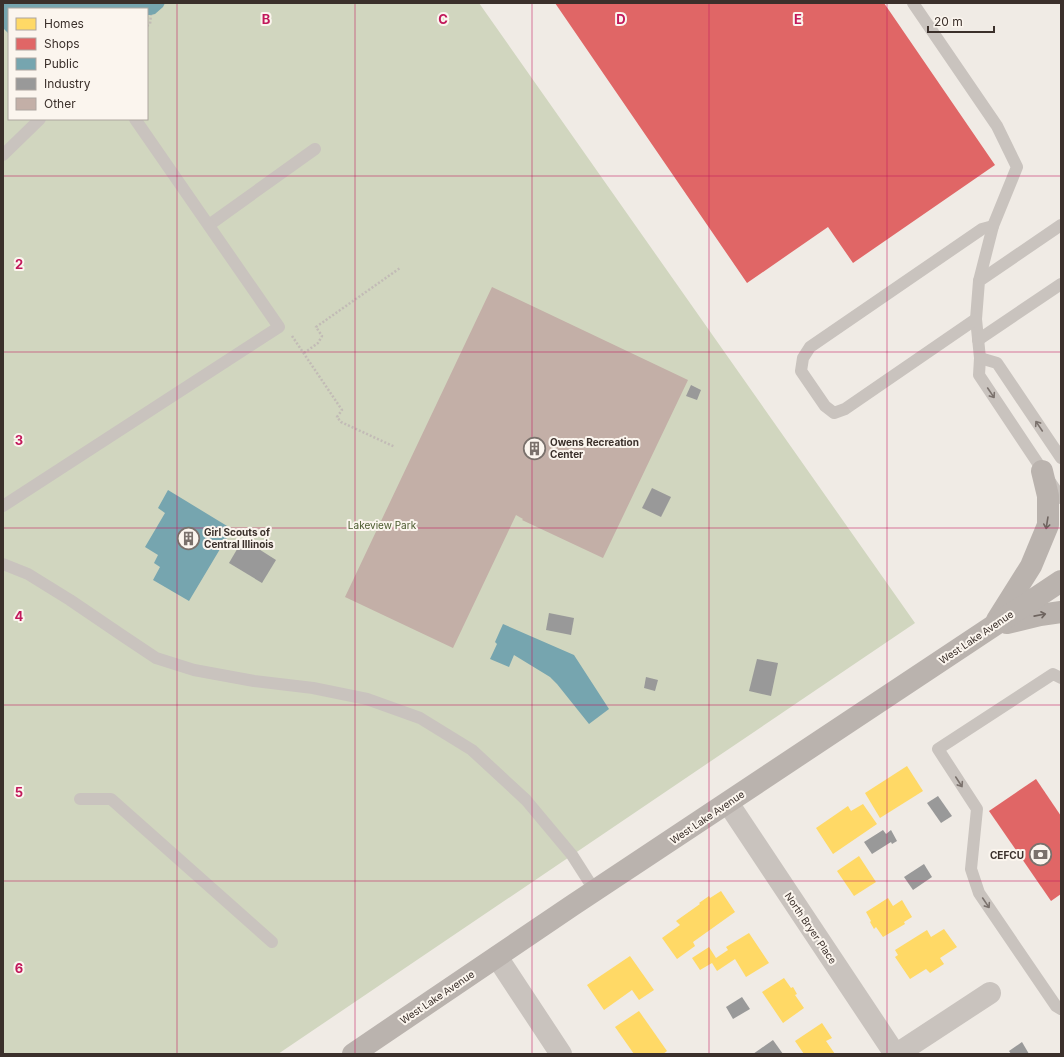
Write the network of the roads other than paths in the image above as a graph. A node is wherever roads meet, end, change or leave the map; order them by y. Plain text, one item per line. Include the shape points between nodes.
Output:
1 (913, 3) edge
2 (39, 120) edge
3 (136, 120) edge
4 (315, 149) dead end
5 (3, 155) edge
6 (208, 225) junction
7 (1061, 225) edge
8 (993, 226) junction
9 (979, 281) junction
10 (1061, 284) edge
11 (976, 320) junction
12 (978, 340) junction
13 (980, 358) junction
14 (1056, 441) edge
15 (1061, 458) edge
16 (1042, 471) junction
17 (1061, 498) edge
18 (3, 506) edge
19 (3, 564) edge
20 (1061, 581) edge
21 (1061, 612) edge
22 (993, 627) junction
23 (1061, 678) edge
24 (80, 799) dead end
25 (728, 803) junction
26 (595, 891) junction
27 (272, 942) dead end
28 (496, 957) junction
29 (990, 993) dead end
30 (1061, 1009) edge
31 (353, 1054) edge
32 (562, 1054) edge
33 (896, 1054) edge

1 - 8 lane via 997,126 1017,167
2 - 5 lane
3 - 6 lane
4 - 6 lane
6 - 18 lane via 279,327
7 - 9 lane
8 - 9 lane
8 - 11 lane via 982,229 810,347 803,358 801,371 825,406 834,413 845,409
9 - 11 lane
10 - 12 lane
11 - 12 lane
12 - 13 lane
14 -> 13 lane via 997,363
13 -> 16 lane via 979,375
14 - 15 lane
16 - 17 lane
16 -> 22 main road via 1048,496 1048,525 1031,566
19 - 26 lane via 28,574 156,658 194,670 254,682 313,688 367,698 420,718 472,750 526,800 572,855
20 - 22 main road, West Lake Avenue
22 -> 21 main road
22 - 25 main road, West Lake Avenue
23 -> 30 lane via 1054,674 938,749 977,809 971,869 979,893 1056,1006
24 - 27 lane via 111,799
25 - 26 main road, West Lake Avenue
25 - 33 street, North Bryer Place
26 - 28 main road, West Lake Avenue
28 - 31 main road, West Lake Avenue
28 - 32 street
29 - 33 street

